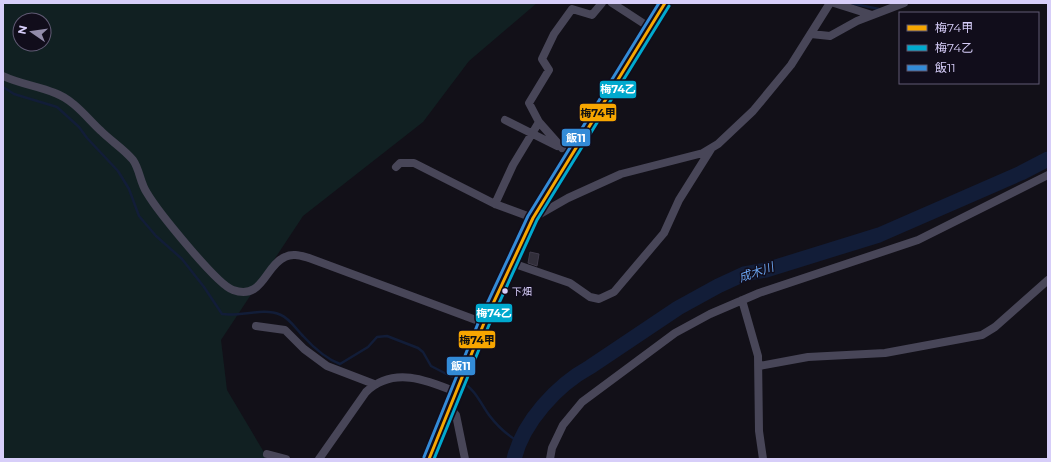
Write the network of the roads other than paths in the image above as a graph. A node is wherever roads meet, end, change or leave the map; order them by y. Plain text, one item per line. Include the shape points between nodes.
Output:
1 (602, 3) edge
2 (612, 3) edge
3 (664, 3) edge
4 (904, 3) edge
5 (829, 4) edge
6 (872, 15) junction
7 (649, 27) junction
8 (811, 34) junction
9 (3, 76) edge
10 (505, 120) dead end
11 (539, 122) junction
12 (531, 134) junction
13 (562, 148) junction
14 (712, 148) junction
15 (572, 153) junction
16 (396, 167) dead end
17 (1048, 175) edge
18 (495, 204) junction
19 (533, 218) junction
20 (512, 263) junction
21 (1048, 280) edge
22 (742, 300) junction
23 (484, 323) junction
24 (256, 326) dead end
25 (758, 366) junction
26 (374, 384) junction
27 (456, 392) junction
28 (450, 408) junction
29 (267, 454) dead end
30 (286, 459) edge
31 (319, 459) edge
32 (430, 459) edge
33 (465, 459) edge
34 (550, 459) edge
35 (763, 459) edge

1 - 11 street via 592,15 572,9 554,34 542,59 549,70 529,103
2 - 7 street
3 - 7 main road
4 - 6 street
5 - 6 street
5 - 8 street
6 - 8 street via 830,36
7 - 15 main road
8 - 14 street via 791,65 753,111
9 - 23 street via 54,92 88,116 133,161 145,191 155,207 202,262 231,290 244,292 260,285 279,260 292,255 308,258
10 - 12 street
11 - 12 street
11 - 13 street
12 - 13 street
12 - 18 street
13 - 15 street
14 - 19 street via 703,153 621,174 568,198
14 - 20 street via 679,200 664,233 614,292 599,299 590,297 570,283
15 - 19 main road
16 - 18 street via 400,163 414,163
17 - 22 street via 918,240
18 - 19 street
19 - 20 main road
20 - 23 main road
21 - 25 street via 995,327 982,335 885,354 808,357
22 - 25 street via 756,348
22 - 34 street via 710,314 660,342 582,402 563,425 552,448
23 - 27 main road
24 - 26 street via 285,330 326,366
25 - 35 street via 759,431
26 - 27 street via 414,376
26 - 31 street
27 - 28 main road
28 - 32 main road
28 - 33 street via 456,415
29 - 30 street

